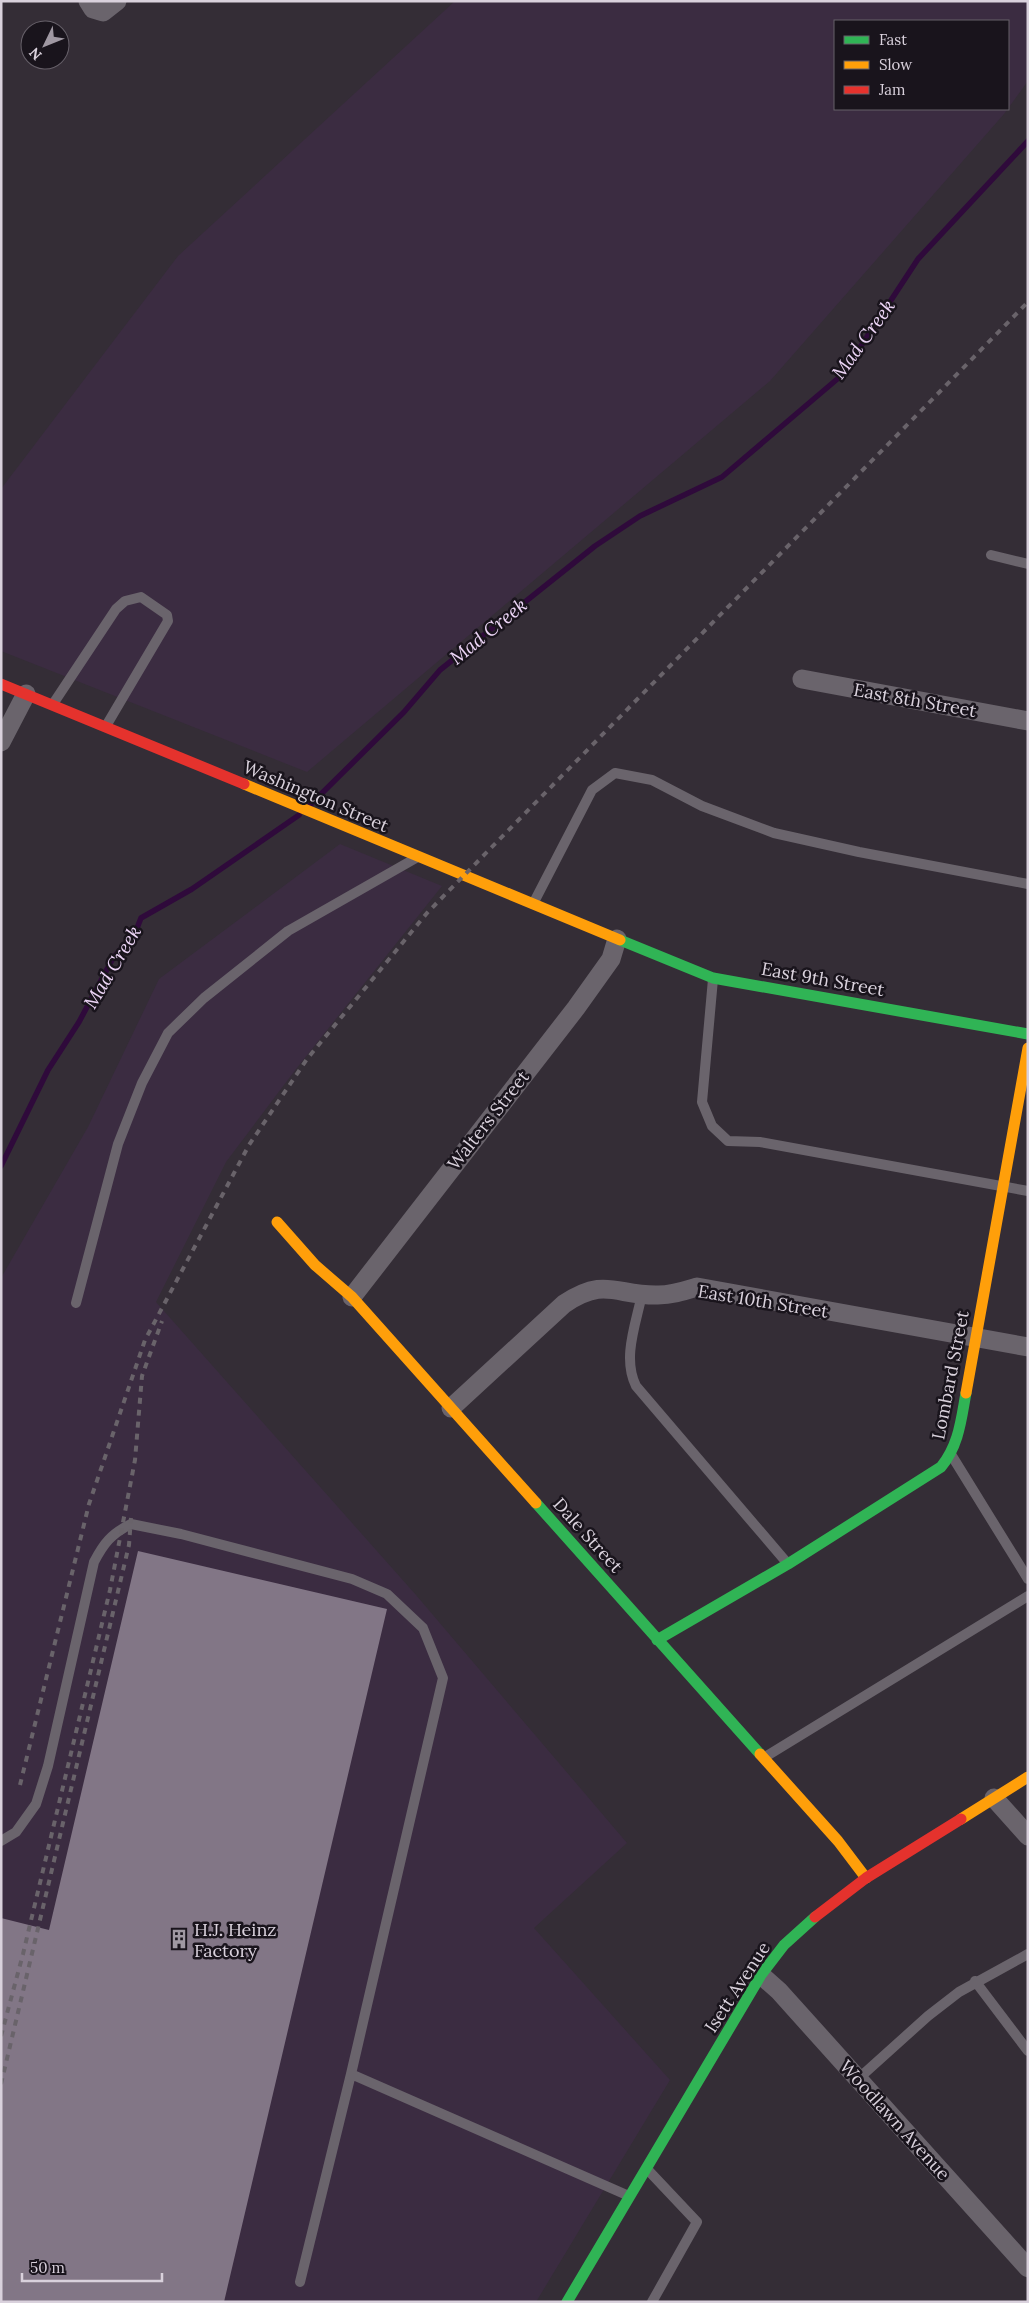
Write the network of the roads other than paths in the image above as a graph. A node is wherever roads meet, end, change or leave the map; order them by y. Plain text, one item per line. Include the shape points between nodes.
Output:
1 (88, 1) edge
2 (117, 1) edge
3 (991, 555) dead end
4 (1028, 564) edge
5 (802, 680) dead end
6 (1, 684) edge
7 (26, 694) junction
8 (52, 705) junction
9 (1028, 721) edge
10 (106, 727) junction
11 (1, 742) edge
12 (417, 857) junction
13 (1028, 884) edge
14 (533, 904) junction
15 (617, 939) junction
16 (713, 978) junction
17 (1028, 1034) edge
18 (1028, 1048) edge
19 (1002, 1186) junction
20 (1028, 1191) edge
21 (277, 1222) dead end
22 (642, 1294) junction
23 (352, 1297) junction
24 (76, 1303) dead end
25 (975, 1338) junction
26 (1028, 1347) edge
27 (450, 1408) junction
28 (951, 1455) junction
29 (788, 1564) junction
30 (1028, 1579) edge
31 (1028, 1596) edge
32 (657, 1640) junction
33 (764, 1758) junction
34 (1028, 1777) edge
35 (994, 1798) junction
36 (1028, 1836) edge
37 (1, 1840) edge
38 (866, 1878) junction
39 (1028, 1954) edge
40 (761, 1975) junction
41 (975, 1981) junction
42 (1028, 2051) edge
43 (352, 2074) junction
44 (858, 2079) junction
45 (647, 2168) junction
46 (630, 2196) junction
47 (1028, 2268) edge
48 (300, 2282) dead end
49 (567, 2302) edge
50 (652, 2302) edge

1 - 2 street via 93,9 103,12
3 - 4 lane
5 - 9 street, East 8th Street
6 - 7 main road, Washington Street
7 - 8 main road, Washington Street
7 - 11 street
8 - 10 main road, Washington Street
8 - 10 lane via 116,609 125,601 141,597 167,615 168,620
10 - 12 main road, Washington Street
12 - 14 main road, Washington Street
12 - 24 lane via 288,931 204,998 168,1032 142,1083 118,1144
13 - 14 lane via 774,833 702,806 652,780 615,773 592,790
14 - 15 main road, Washington Street
15 - 16 main road, East 9th Street
15 - 23 street, Walters Street via 611,959 581,1001
16 - 17 main road, East 9th Street
16 - 19 lane via 702,1102 712,1126 728,1140 760,1142
18 - 19 main road, Lombard Street
19 - 20 lane
19 - 25 main road, Lombard Street
21 - 23 main road, Dale Street via 315,1265
22 - 25 street, East 10th Street via 675,1294 697,1287
22 - 27 street, East 10th Street via 609,1287 579,1294
22 - 29 lane via 630,1352 630,1374 636,1386
23 - 27 main road, Dale Street
25 - 26 street, East 10th Street
25 - 28 main road, Lombard Street via 957,1442
27 - 32 main road, Dale Street
28 - 29 main road, Lombard Street via 941,1467
28 - 30 lane
29 - 32 main road, Lombard Street
31 - 33 lane
32 - 33 main road, Dale Street
33 - 38 main road, Dale Street via 838,1841
34 - 35 main road, Isett Avenue
35 - 36 street
35 - 38 main road, Isett Avenue
37 - 43 lane via 16,1832 36,1804 48,1766 94,1562 107,1539 123,1527 130,1524 181,1534 352,1579 387,1594 423,1628 443,1678
38 - 40 main road, Isett Avenue via 811,1920 784,1945
39 - 41 lane
40 - 44 street, Woodlawn Avenue
40 - 45 main road, Isett Avenue
41 - 42 lane
41 - 44 lane via 928,2016
43 - 46 lane
43 - 48 lane
44 - 47 street, Woodlawn Avenue
45 - 46 main road, Isett Avenue
45 - 50 lane via 697,2222
46 - 49 main road, Isett Avenue

